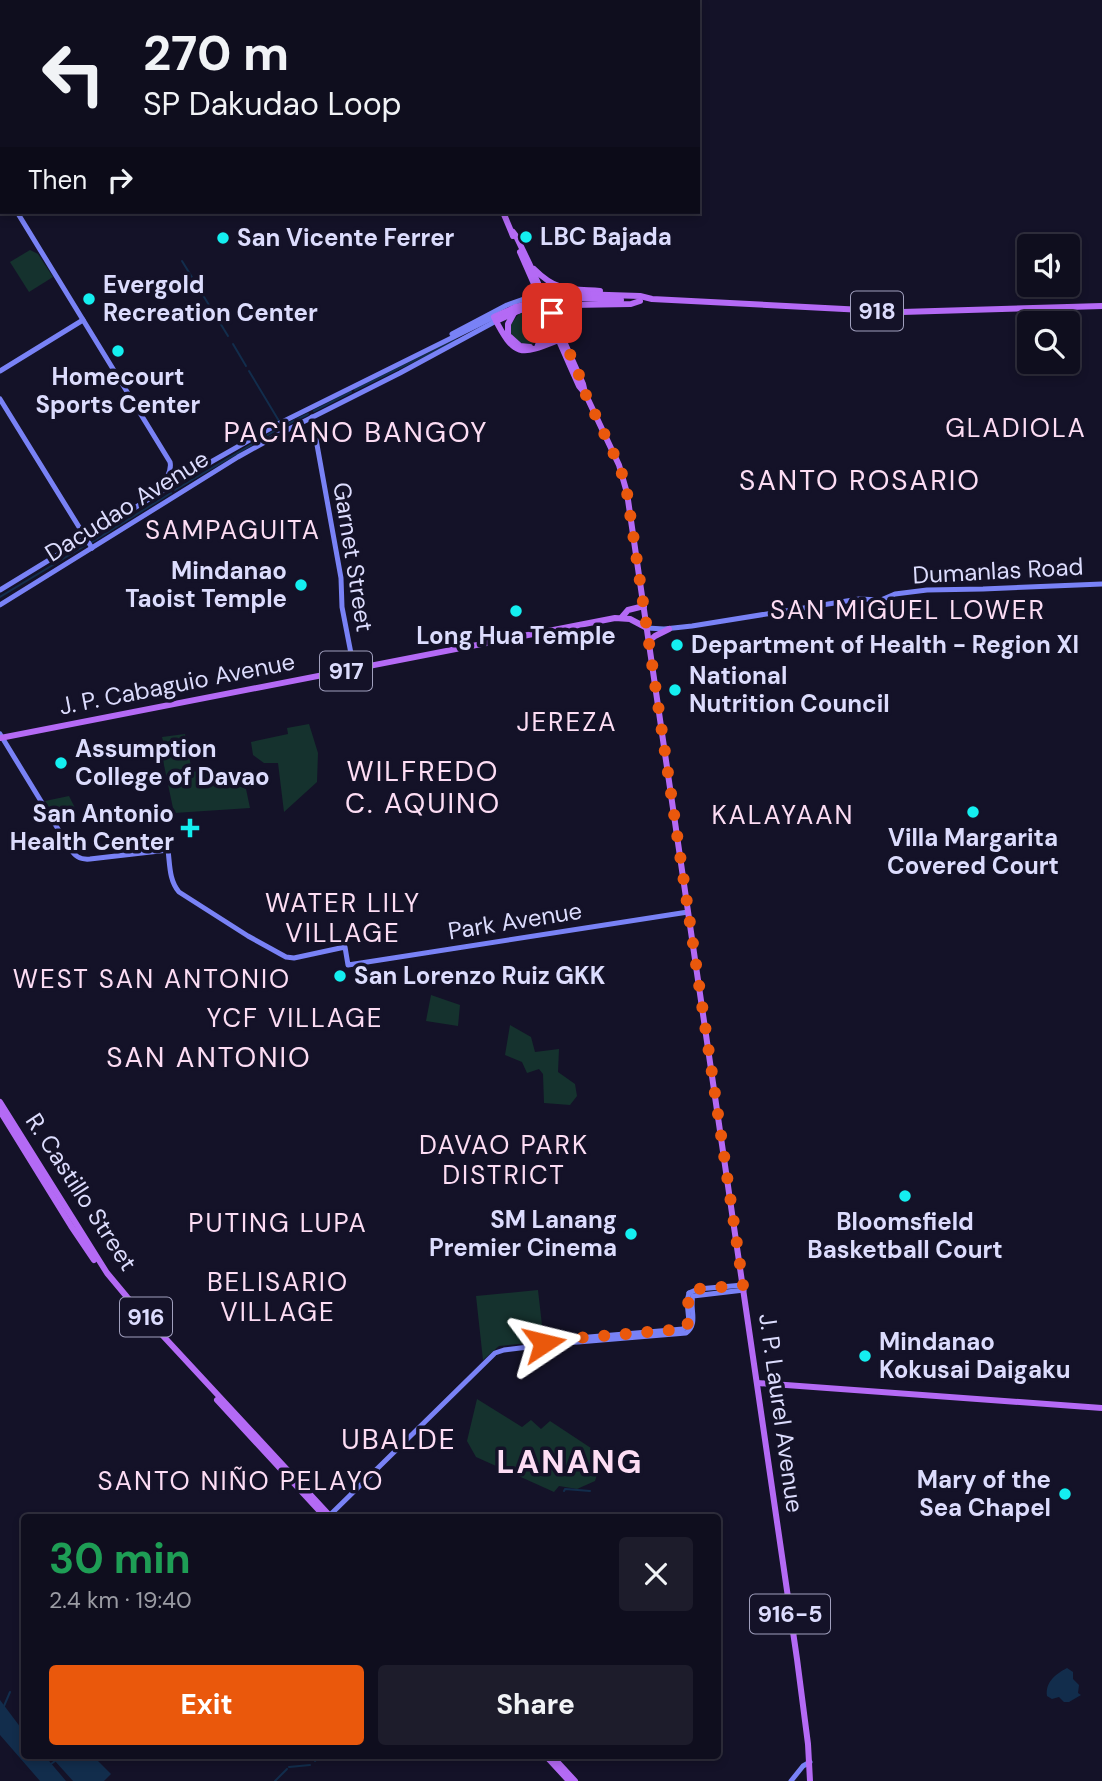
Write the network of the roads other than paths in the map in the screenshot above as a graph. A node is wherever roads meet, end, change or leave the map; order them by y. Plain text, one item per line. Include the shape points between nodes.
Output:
1 (18, 214) edge
2 (504, 214) edge
3 (513, 232) junction
4 (531, 266) junction
5 (538, 294) junction
6 (640, 298) junction
7 (1102, 306) edge
8 (516, 310) junction
9 (497, 318) junction
10 (83, 320) junction
11 (550, 320) junction
12 (508, 334) junction
13 (560, 338) junction
14 (447, 340) junction
15 (549, 344) junction
16 (538, 345) junction
17 (563, 351) junction
18 (572, 359) junction
19 (0, 371) edge
20 (353, 386) junction
21 (585, 393) junction
22 (357, 395) junction
23 (0, 399) edge
24 (309, 408) junction
25 (312, 417) junction
26 (165, 490) junction
27 (86, 538) junction
28 (92, 548) junction
29 (1102, 584) edge
30 (0, 590) edge
31 (0, 605) edge
32 (644, 606) junction
33 (622, 617) junction
34 (647, 628) junction
35 (669, 629) junction
36 (649, 641) junction
37 (354, 669) junction
38 (1, 737) edge
39 (688, 912) junction
40 (0, 1102) edge
41 (0, 1111) edge
42 (47, 1182) junction
43 (743, 1287) junction
44 (757, 1384) junction
45 (1102, 1408) edge
46 (325, 1514) edge
47 (331, 1514) edge
48 (549, 1759) edge
49 (555, 1759) edge
50 (808, 1764) junction
51 (569, 1781) edge
52 (575, 1781) edge
53 (791, 1781) edge
54 (810, 1781) edge

1 - 10 street
2 - 3 main road, J. P. Laurel Avenue / 916-5
3 - 4 main road, J. P. Laurel Avenue / 916-5
3 - 5 main road, J. P. Laurel Avenue / 916-5
4 - 6 main road via 558,287 631,292
4 - 13 main road, J. P. Laurel Avenue / 916-5
5 - 11 main road, J. P. Laurel Avenue / 916-5
5 - 14 street, Dacudao Avenue / 918 via 474,321
6 - 7 main road, 918 via 902,312
6 - 8 main road, 918, bridge via 550,296
6 - 18 main road via 631,304 567,307 561,320
8 - 9 main road, 918
8 - 12 main road
9 - 12 main road
9 - 14 street, Dacudao Avenue / 918
9 - 15 main road via 518,350
9 - 22 street, Dacudao Avenue / 918
10 - 19 street
10 - 26 street via 172,466
11 - 13 main road, J. P. Laurel Avenue / 916-5
11 - 16 main road
12 - 16 main road via 520,346
13 - 15 main road
13 - 16 main road
13 - 17 main road, J. P. Laurel Avenue / 916-5
13 - 18 main road, J. P. Laurel Avenue / 916-5
14 - 20 street, Dacudao Avenue / 918
15 - 17 main road
17 - 21 main road, J. P. Laurel Avenue / 916-5
18 - 21 main road, J. P. Laurel Avenue / 916-5
20 - 22 street
20 - 24 street, Dacudao Avenue / 918
21 - 32 main road, J. P. Laurel Avenue / 916-5 via 624,479
22 - 25 street, Dacudao Avenue / 918
23 - 27 street
24 - 25 street, Garnet Street
24 - 26 street, Dacudao Avenue / 918
25 - 28 street, Dacudao Avenue / 918
25 - 37 street, Garnet Street
26 - 27 street, Dacudao Avenue / 918
27 - 28 street
27 - 30 street, Dacudao Avenue / 918
28 - 31 street, Dacudao Avenue / 918
29 - 35 street, Dumanlas Road via 927,590
32 - 33 main road, J. P. Cabaguio Avenue
32 - 34 main road, J. P. Laurel Avenue / 916-5
33 - 34 main road
33 - 37 main road, J. P. Cabaguio Avenue / 917
34 - 35 street, Dumanlas Road
34 - 36 main road, J. P. Laurel Avenue / 916-5
35 - 36 main road
36 - 39 main road, J. P. Laurel Avenue / 916-5
37 - 38 main road, J. P. Cabaguio Avenue / 917
38 - 39 street, Park Avenue via 75,856 86,860 168,850 171,876 179,892 286,957 345,947 348,965
39 - 43 main road, J. P. Laurel Avenue / 916-5
40 - 42 main road, R. Castillo Street / 916
41 - 42 main road, R. Castillo Street / 916
42 - 46 main road, R. Castillo Street / 916 via 77,1235 124,1300
43 - 44 main road, J. P. Laurel Avenue / 916-5
43 - 47 street via 698,1289 691,1294 694,1324 688,1332 554,1342 551,1347 495,1353
44 - 45 main road
44 - 50 main road, J. P. Laurel Avenue / 916-5
48 - 51 main road
49 - 52 main road
50 - 53 street
50 - 54 main road, J. P. Laurel Avenue / 916-5

